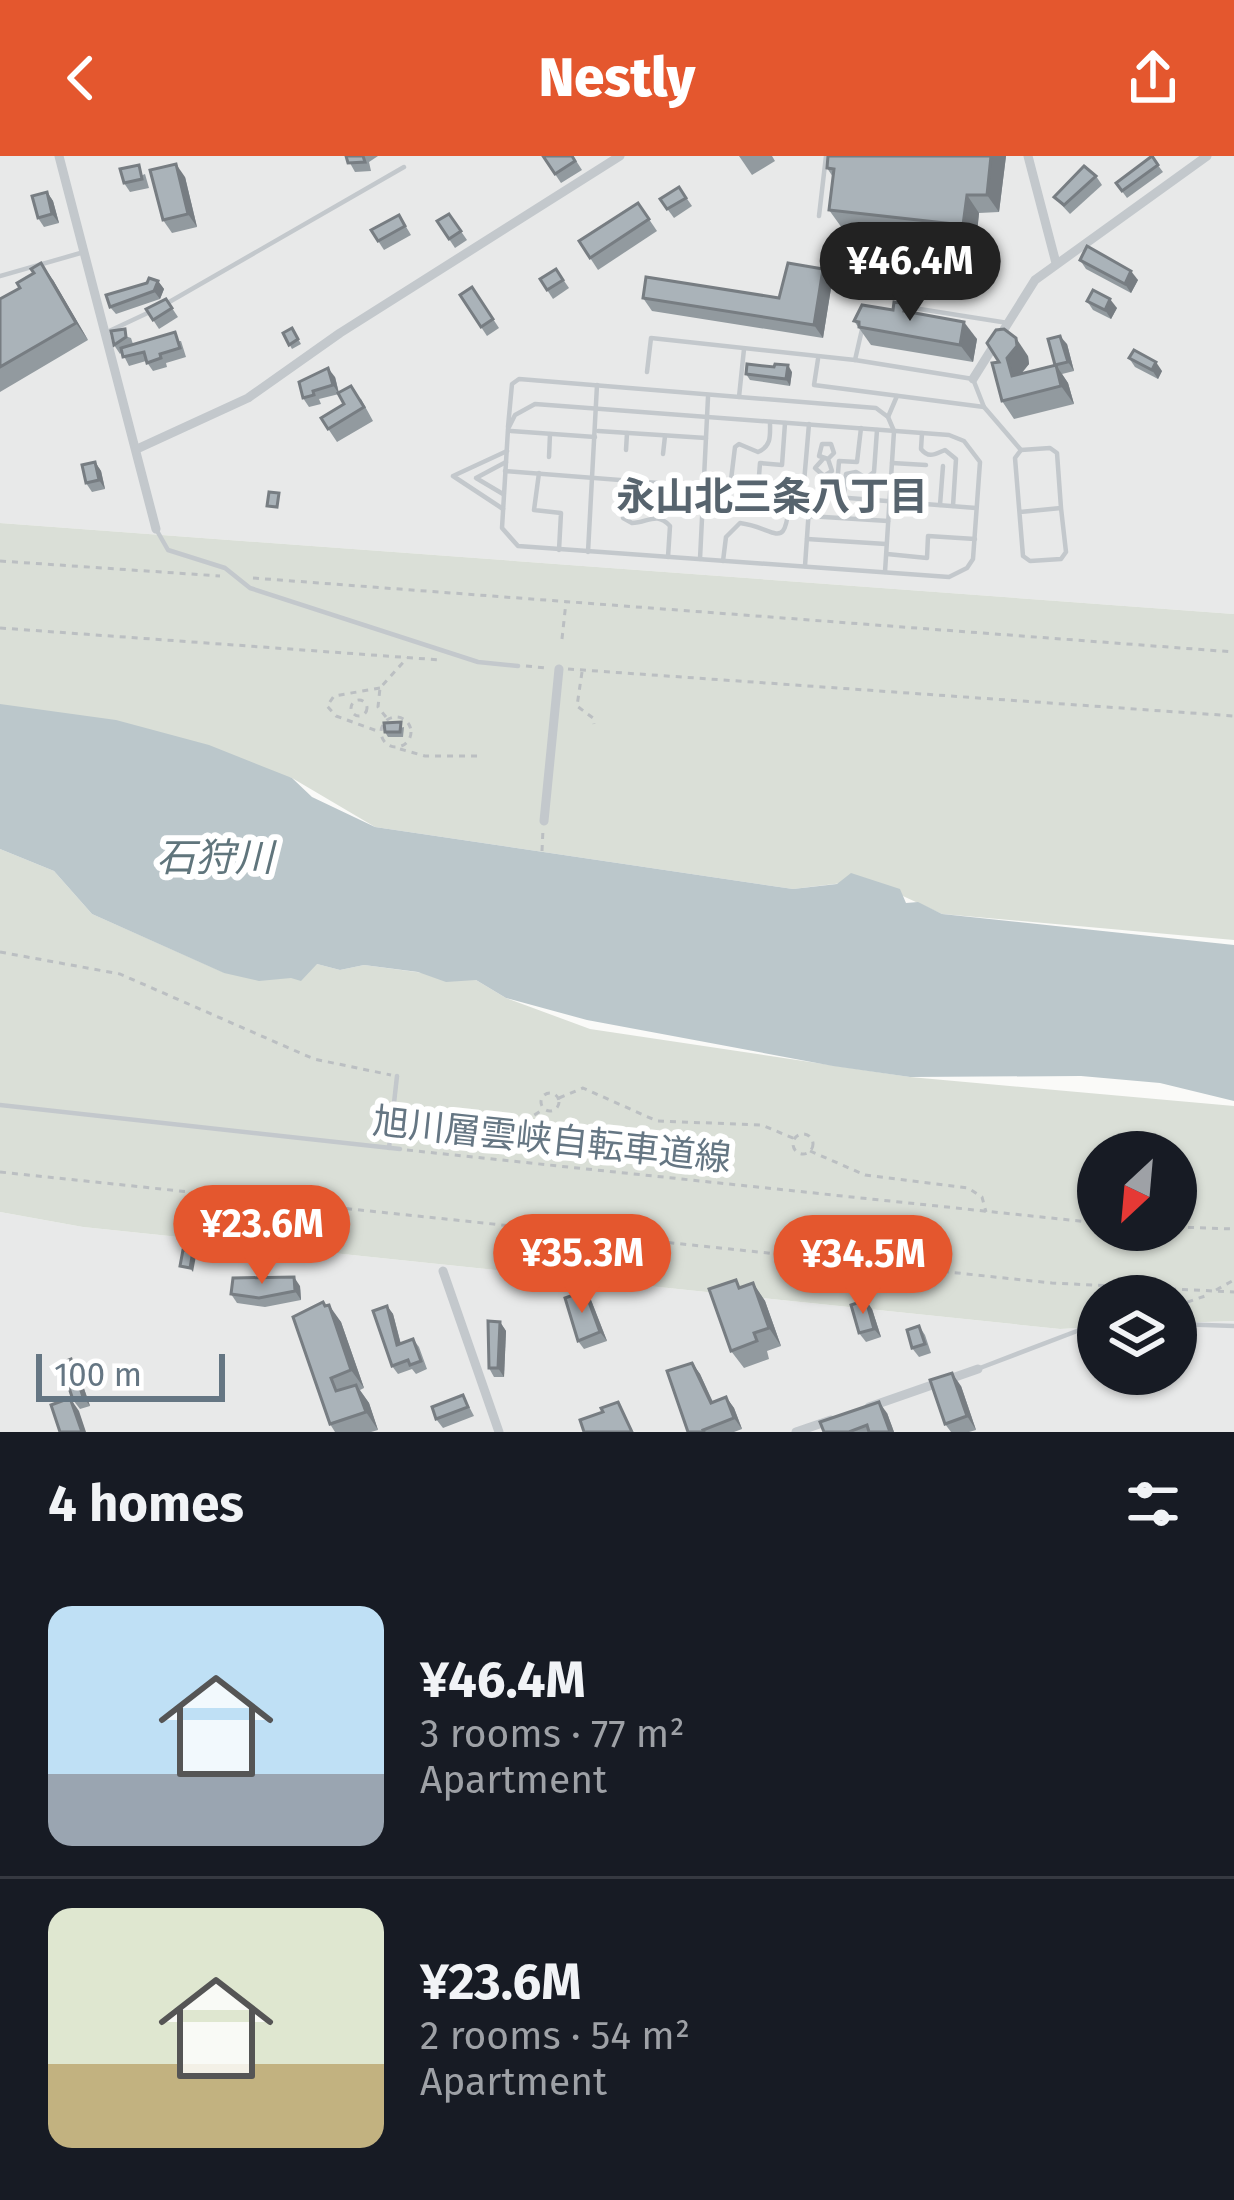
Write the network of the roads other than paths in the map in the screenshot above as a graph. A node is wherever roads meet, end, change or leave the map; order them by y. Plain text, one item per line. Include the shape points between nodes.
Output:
1 (59, 156) edge
2 (620, 156) edge
3 (826, 156) edge
4 (1028, 156) edge
5 (1207, 156) edge
6 (404, 167) dead end
7 (819, 216) dead end
8 (84, 252) junction
9 (1056, 263) junction
10 (0, 277) edge
11 (908, 308) edge
12 (872, 312) edge
13 (1008, 322) junction
14 (105, 334) junction
15 (744, 348) junction
16 (818, 356) junction
17 (855, 360) junction
18 (647, 372) dead end
19 (973, 379) junction
20 (597, 386) junction
21 (708, 394) junction
22 (897, 396) junction
23 (739, 397) junction
24 (984, 407) junction
25 (596, 409) junction
26 (707, 417) junction
27 (888, 417) junction
28 (770, 422) junction
29 (785, 423) junction
30 (809, 424) junction
31 (828, 426) junction
32 (861, 428) junction
33 (508, 430) junction
34 (878, 430) junction
35 (894, 431) junction
36 (627, 433) junction
37 (922, 433) junction
38 (550, 434) junction
39 (595, 434) junction
40 (665, 436) junction
41 (706, 438) junction
42 (826, 443) junction
43 (137, 449) junction
44 (626, 450) dead end
45 (1021, 450) junction
46 (507, 451) junction
47 (663, 454) dead end
48 (549, 457) dead end
49 (506, 462) junction
50 (892, 463) junction
51 (913, 464) junction
52 (926, 465) dead end
53 (943, 466) dead end
54 (506, 471) junction
55 (538, 473) junction
56 (913, 473) dead end
57 (592, 478) junction
58 (622, 480) junction
59 (931, 480) dead end
60 (942, 481) junction
61 (703, 486) junction
62 (730, 488) junction
63 (758, 490) junction
64 (790, 493) junction
65 (806, 494) junction
66 (504, 495) junction
67 (840, 497) junction
68 (889, 501) junction
69 (940, 505) junction
70 (953, 506) junction
71 (976, 508) junction
72 (1061, 508) junction
73 (503, 509) junction
74 (1020, 512) junction
75 (808, 516) junction
76 (888, 520) junction
77 (156, 529) joint
78 (807, 539) junction
79 (975, 539) junction
80 (886, 544) junction
81 (559, 550) junction
82 (588, 552) junction
83 (886, 554) junction
84 (668, 557) junction
85 (700, 559) junction
86 (724, 561) junction
87 (806, 566) junction
88 (884, 572) junction
89 (518, 666) road end
90 (559, 669) road end
91 (544, 821) road end
92 (397, 1076) road end
93 (0, 1106) edge
94 (389, 1148) junction
95 (400, 1149) road end
96 (443, 1271) dead end
97 (1197, 1325) edge
98 (1234, 1326) edge
99 (1077, 1331) edge
100 (978, 1370) joint
101 (857, 1411) edge
102 (837, 1418) edge
103 (499, 1432) edge
104 (796, 1432) edge

1 - 8 street
2 - 43 street via 248,398
3 - 7 lane
4 - 9 street
5 - 9 street
6 - 14 lane
8 - 10 lane
8 - 14 street
9 - 13 street
11 - 13 lane
12 - 17 lane
13 - 19 street
14 - 43 street
15 - 16 lane
15 - 18 lane via 650,338
15 - 23 lane
16 - 17 lane
16 - 22 lane via 814,385
17 - 19 lane
19 - 24 lane
20 - 21 lane
20 - 25 lane
20 - 33 lane via 519,379 509,394
21 - 23 lane
21 - 26 lane
22 - 24 lane
22 - 27 lane
23 - 27 lane via 876,408
24 - 45 lane
25 - 26 lane
25 - 33 lane via 535,404
25 - 39 lane
26 - 28 lane
26 - 41 lane
27 - 35 lane
28 - 29 lane
28 - 62 lane via 765,449 735,447
29 - 30 lane
29 - 63 lane via 782,465 760,463
30 - 31 lane
30 - 65 lane
31 - 32 lane
31 - 42 lane
32 - 34 lane
32 - 67 lane via 857,462 839,461
33 - 38 lane
33 - 46 lane
34 - 35 lane
34 - 67 lane via 874,472 846,474
35 - 37 lane
35 - 50 lane
36 - 39 lane
36 - 40 lane
36 - 44 lane
37 - 70 lane via 926,454 945,450 956,459
37 - 71 lane via 949,435 974,450
38 - 39 lane
38 - 48 lane
39 - 57 lane
40 - 41 lane
40 - 47 lane
41 - 61 lane
42 - 42 lane via 834,453 825,459 818,447
43 - 77 street
45 - 72 lane via 1057,453
45 - 74 lane
46 - 49 lane
46 - 73 lane via 453,476
49 - 54 lane
49 - 66 lane via 476,478
50 - 51 lane
50 - 68 lane
51 - 52 lane
51 - 56 lane
53 - 60 lane
54 - 55 lane
54 - 66 lane
55 - 57 lane
55 - 81 lane via 534,510 561,513
57 - 58 lane
57 - 82 lane
58 - 61 lane
58 - 84 lane via 623,518 664,520
59 - 60 lane
60 - 69 lane
61 - 62 lane
61 - 85 lane
62 - 63 lane
63 - 64 lane
64 - 65 lane
64 - 86 lane via 782,531 740,523 726,537
65 - 67 lane
65 - 75 lane
66 - 73 lane
67 - 68 lane
68 - 69 lane
68 - 76 lane
69 - 70 lane
70 - 71 lane
71 - 79 lane
72 - 74 lane
72 - 74 lane via 1061,559 1023,556
73 - 81 lane via 502,528 518,546
75 - 76 lane
75 - 78 lane
76 - 80 lane
77 - 89 lane via 168,550 224,568 257,591 478,662
78 - 80 lane
78 - 87 lane
79 - 83 lane via 928,536 927,558
79 - 88 lane via 968,568 949,577
80 - 83 lane
81 - 82 lane
82 - 84 lane
83 - 88 lane
84 - 85 lane
85 - 86 lane
86 - 87 lane
87 - 88 lane
90 - 91 street
92 - 94 lane
93 - 94 lane, 旭川層雲峡自転車道線
94 - 95 lane, 旭川層雲峡自転車道線
96 - 103 street
97 - 98 lane
99 - 100 lane
100 - 101 street
102 - 104 street

